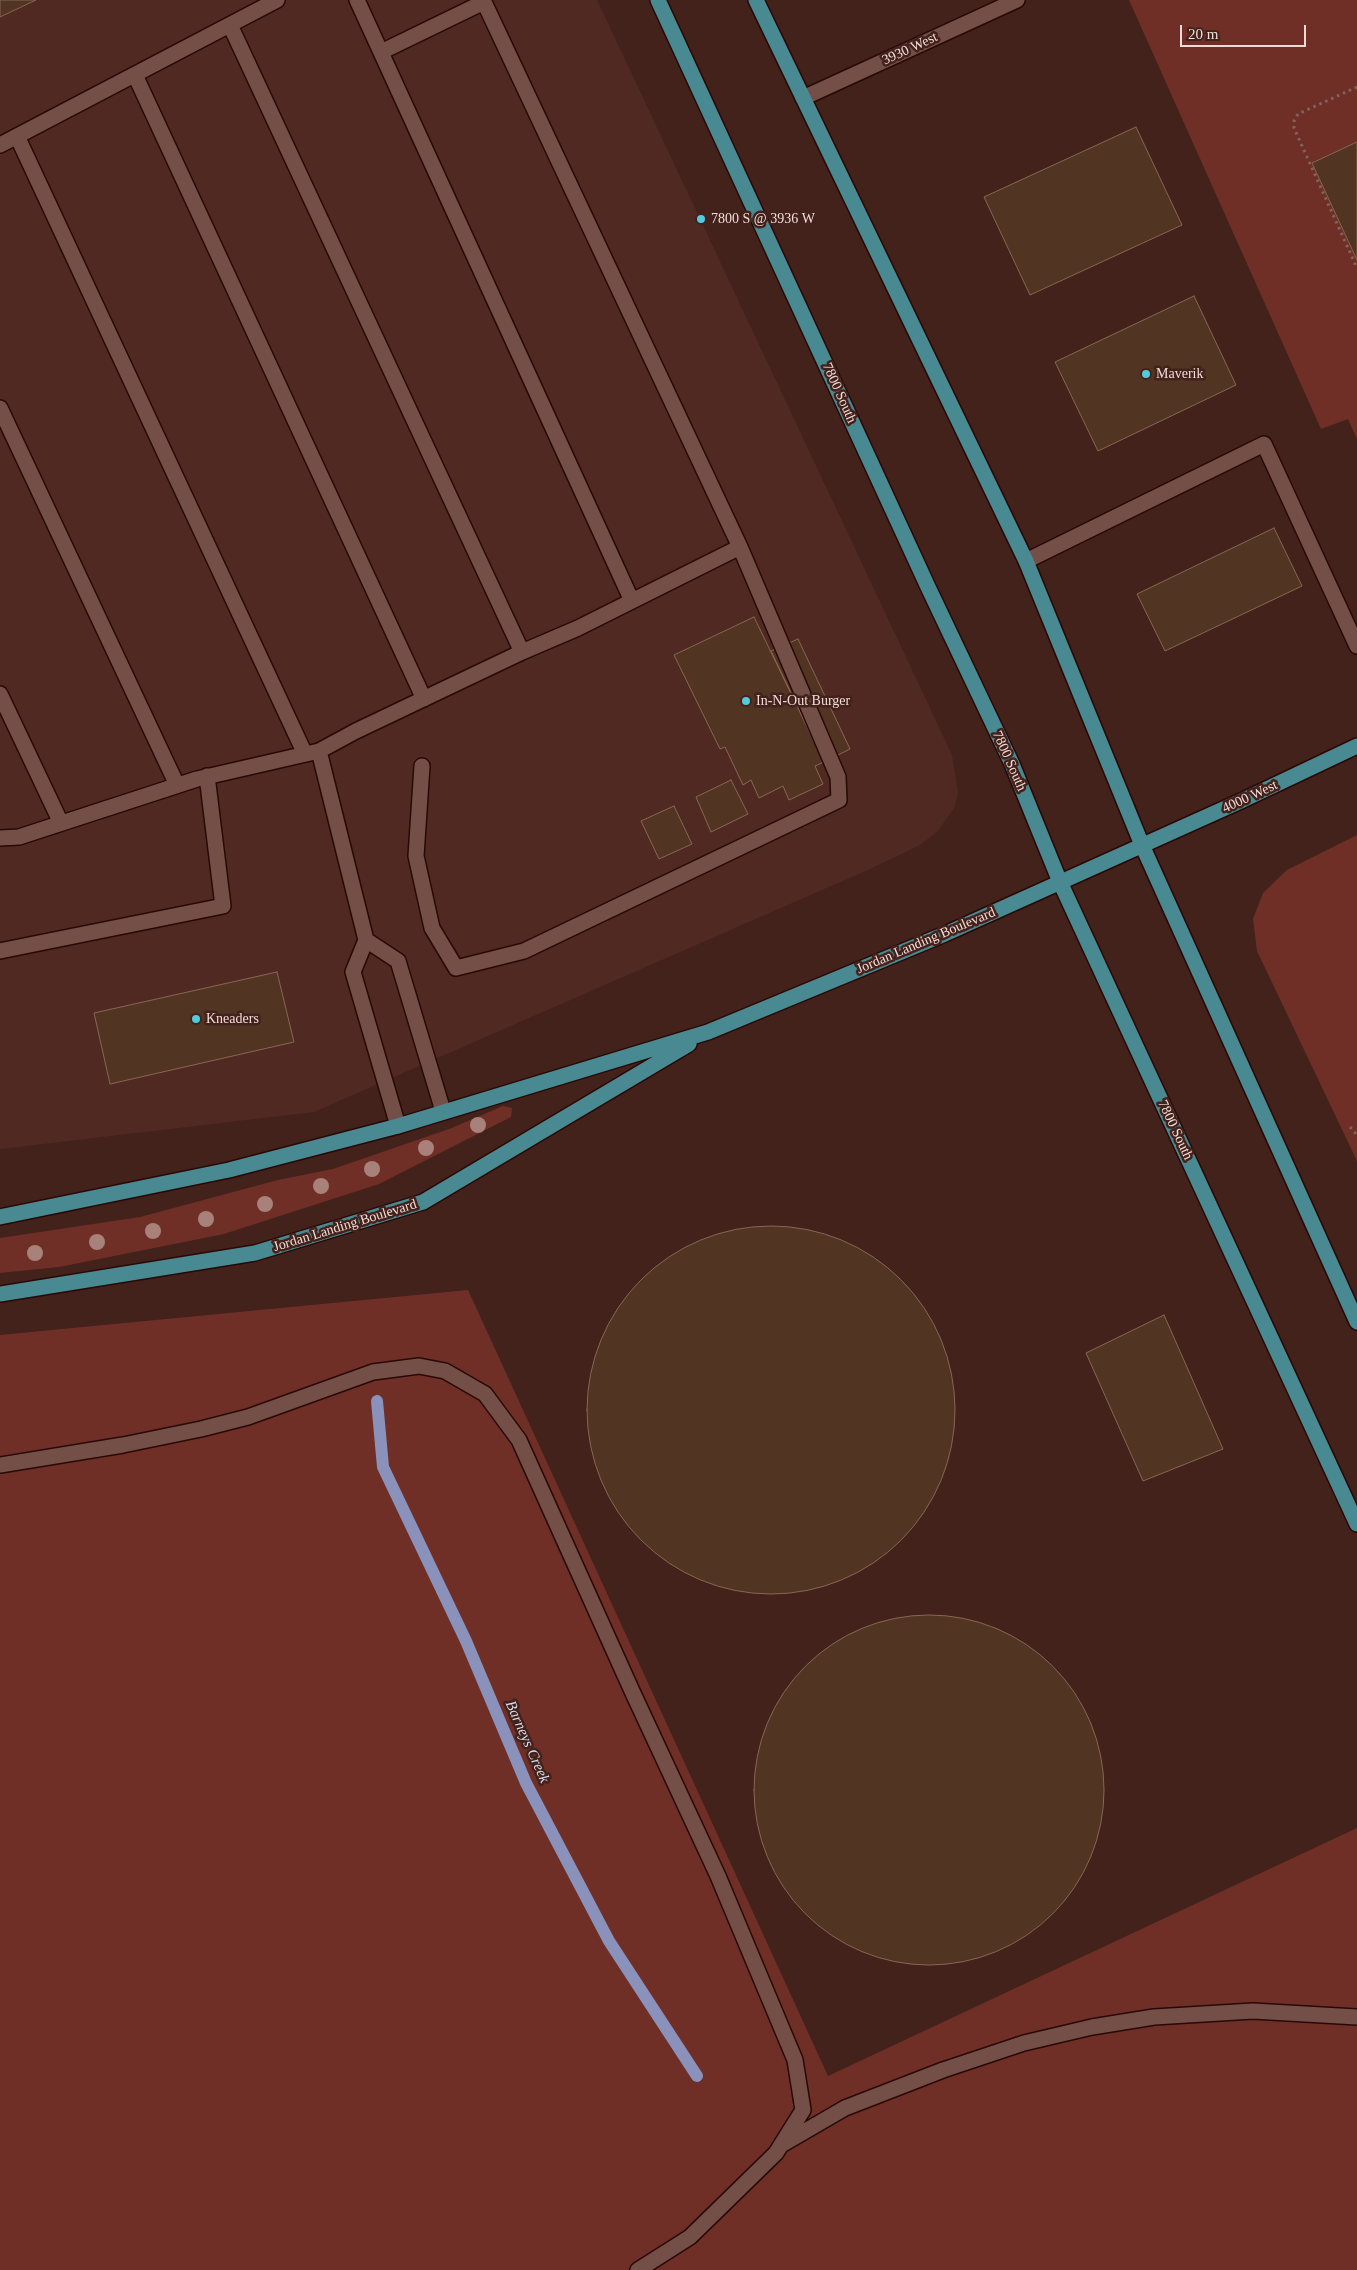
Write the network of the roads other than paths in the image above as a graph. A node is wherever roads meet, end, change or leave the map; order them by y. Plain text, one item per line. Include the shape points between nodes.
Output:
1 (277, 0) edge
2 (357, 0) edge
3 (658, 0) edge
4 (756, 0) edge
5 (1017, 0) edge
6 (230, 25) junction
7 (381, 52) junction
8 (134, 75) junction
9 (803, 98) junction
10 (17, 136) junction
11 (0, 145) edge
12 (0, 408) edge
13 (740, 547) junction
14 (1026, 561) junction
15 (632, 601) junction
16 (1357, 646) edge
17 (522, 652) junction
18 (0, 694) edge
19 (424, 699) junction
20 (1357, 746) edge
21 (312, 753) junction
22 (422, 766) dead end
23 (207, 776) junction
24 (177, 785) junction
25 (61, 823) junction
26 (0, 838) edge
27 (1142, 845) junction
28 (1060, 882) junction
29 (366, 940) junction
30 (0, 951) edge
31 (708, 1032) junction
32 (443, 1111) junction
33 (398, 1126) junction
34 (0, 1217) edge
35 (0, 1294) edge
36 (1357, 1322) edge
37 (0, 1465) edge
38 (1357, 1524) edge
39 (1357, 2017) edge
40 (782, 2144) junction
41 (638, 2270) edge

1 - 6 street
2 - 7 street
3 - 28 main road, 7800 South via 1012,764
4 - 9 main road
5 - 9 street, 3930 West
6 - 8 street
6 - 17 street
7 - 13 street via 484,2
7 - 15 street
8 - 10 street
8 - 19 street
9 - 14 main road
10 - 11 street
10 - 21 street
12 - 24 street
13 - 15 street
13 - 22 street via 838,777 839,800 524,951 456,968 432,928 416,856
14 - 16 street via 1264,444
14 - 27 main road
15 - 17 street
17 - 19 street
18 - 25 street
19 - 21 street
20 - 27 main road, 4000 West
21 - 23 street
21 - 29 street
23 - 24 street
23 - 30 street via 223,906
24 - 25 street
25 - 26 street via 19,837
27 - 28 main road, Jordan Landing Boulevard
27 - 36 main road
28 - 31 main road, Jordan Landing Boulevard via 927,942
28 - 38 main road, 7800 South
29 - 32 street via 398,960
29 - 33 street via 353,972
31 - 32 main road, Jordan Landing Boulevard
31 - 35 main road, Jordan Landing Boulevard via 423,1202 255,1253
32 - 33 main road, Jordan Landing Boulevard
33 - 34 main road, Jordan Landing Boulevard via 229,1170
37 - 40 street via 200,1429 248,1417 373,1372 419,1366 445,1371 485,1394 519,1440 718,1876 795,2060 803,2110
39 - 40 street via 1253,2011 1154,2017 1092,2027 1024,2043 943,2070 845,2108
40 - 41 street via 776,2154 690,2237

